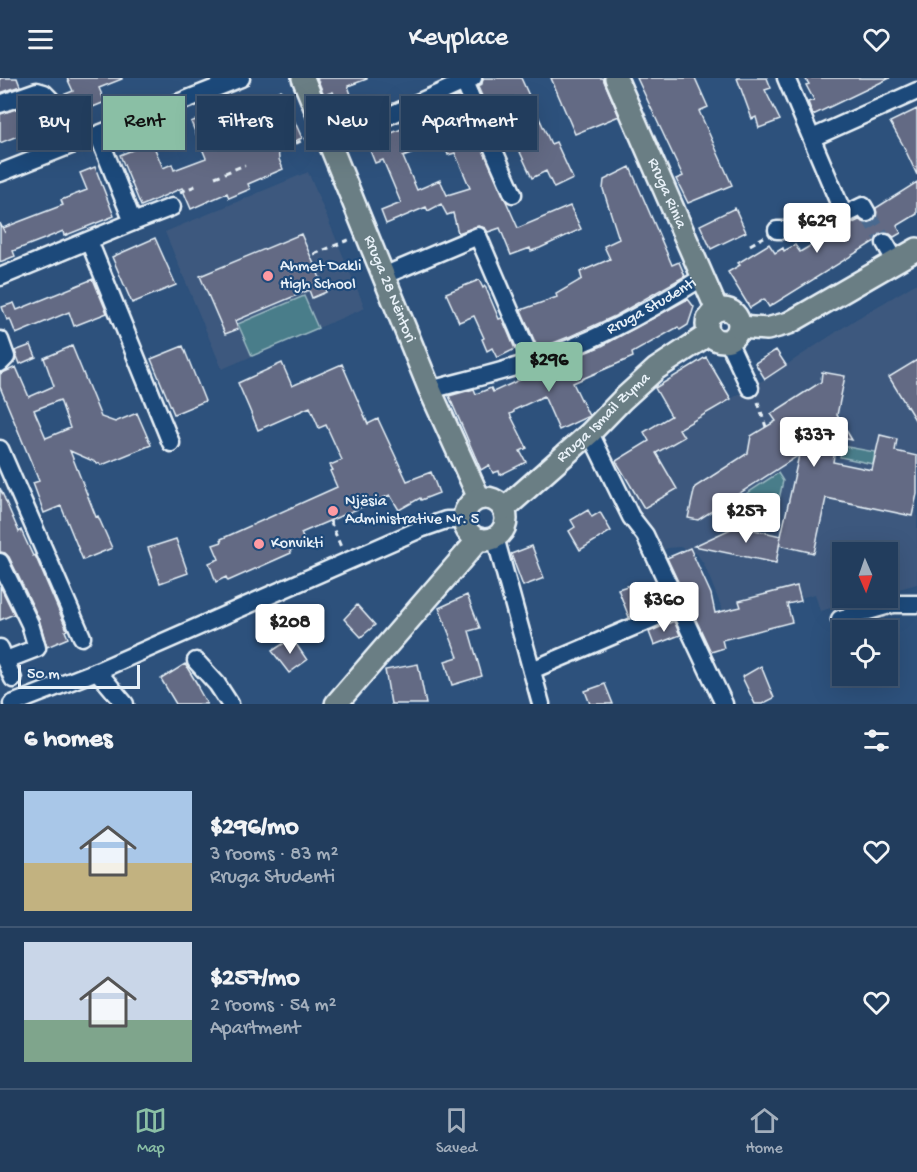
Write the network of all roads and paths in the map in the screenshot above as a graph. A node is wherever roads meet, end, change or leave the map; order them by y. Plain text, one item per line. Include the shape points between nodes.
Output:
1 (240, 78) edge
2 (303, 78) edge
3 (616, 78) edge
4 (786, 78) edge
5 (468, 80) edge
6 (917, 91) edge
7 (23, 96) edge
8 (47, 96) edge
9 (308, 96) edge
10 (18, 98) edge
11 (0, 104) edge
12 (389, 112) edge
13 (98, 135) junction
14 (91, 138) edge
15 (812, 138) junction
16 (306, 144) edge
17 (58, 150) edge
18 (325, 150) edge
19 (276, 152) dead end
20 (245, 165) dead end
21 (0, 173) edge
22 (215, 177) dead end
23 (513, 194) dead end
24 (172, 207) dead end
25 (867, 213) dead end
26 (844, 215) junction
27 (133, 222) junction
28 (777, 230) dead end
29 (355, 237) dead end
30 (89, 241) junction
31 (885, 243) tunnel mouth
32 (917, 249) edge
33 (314, 254) dead end
34 (896, 262) junction
35 (383, 276) junction
36 (0, 277) edge
37 (704, 277) junction
38 (725, 334) junction
39 (0, 340) edge
40 (532, 362) junction
41 (0, 363) edge
42 (429, 390) junction
43 (754, 393) joint
44 (766, 427) dead end
45 (590, 433) junction
46 (171, 443) dead end
47 (0, 449) edge
48 (479, 498) junction
49 (504, 509) junction
50 (464, 520) junction
51 (330, 521) dead end
52 (487, 538) junction
53 (339, 541) dead end
54 (0, 562) edge
55 (917, 604) edge
56 (678, 608) junction
57 (840, 619) dead end
58 (82, 637) dead end
59 (3, 654) edge
60 (196, 661) dead end
61 (532, 670) junction
62 (97, 671) junction
63 (13, 679) dead end
64 (337, 703) edge
65 (12, 704) edge
66 (124, 704) edge
67 (230, 704) edge
68 (541, 704) edge
69 (724, 704) edge

1 - 13 street
2 - 9 main road, Rruga 28 Nëntori
3 - 37 main road, Rruga Rinia
4 - 15 street
5 - 12 street
5 - 23 street
6 - 15 street
7 - 8 street via 37,91
10 - 11 street
13 - 14 street
13 - 27 street
15 - 26 street
16 - 19 path
17 - 21 street
18 - 35 main road, Rruga 28 Nëntori
20 - 22 path
24 - 27 street
25 - 26 street via 863,206
26 - 28 street via 813,230
27 - 30 street
29 - 33 path
30 - 36 street
30 - 46 street
31 - 34 street
32 - 34 main road
34 - 38 main road via 789,323
35 - 40 street via 478,236
35 - 42 main road, Rruga 28 Nëntori
37 - 38 main road, Rruga Rinia via 717,310 726,309 738,320
37 - 40 street, Rruga Studenti via 656,306
38 - 43 street
38 - 45 main road, Rruga Ismail Zyma via 656,369
39 - 41 street via 6,357
40 - 42 street, Rruga Studenti
42 - 48 main road, Rruga 28 Nëntori
43 - 44 path
45 - 49 main road, Rruga Ismail Zyma
45 - 56 street via 631,517 645,535
47 - 58 street
48 - 49 main road via 494,499
48 - 50 main road via 468,507
49 - 52 main road via 504,528
50 - 52 main road via 469,532
50 - 62 street via 446,520 423,528
51 - 53 path
52 - 61 street
52 - 64 main road
54 - 59 street via 30,624 37,648
55 - 57 street via 893,604
56 - 61 street
56 - 69 street
59 - 63 street
60 - 67 street
61 - 68 street
62 - 65 street
62 - 66 street

